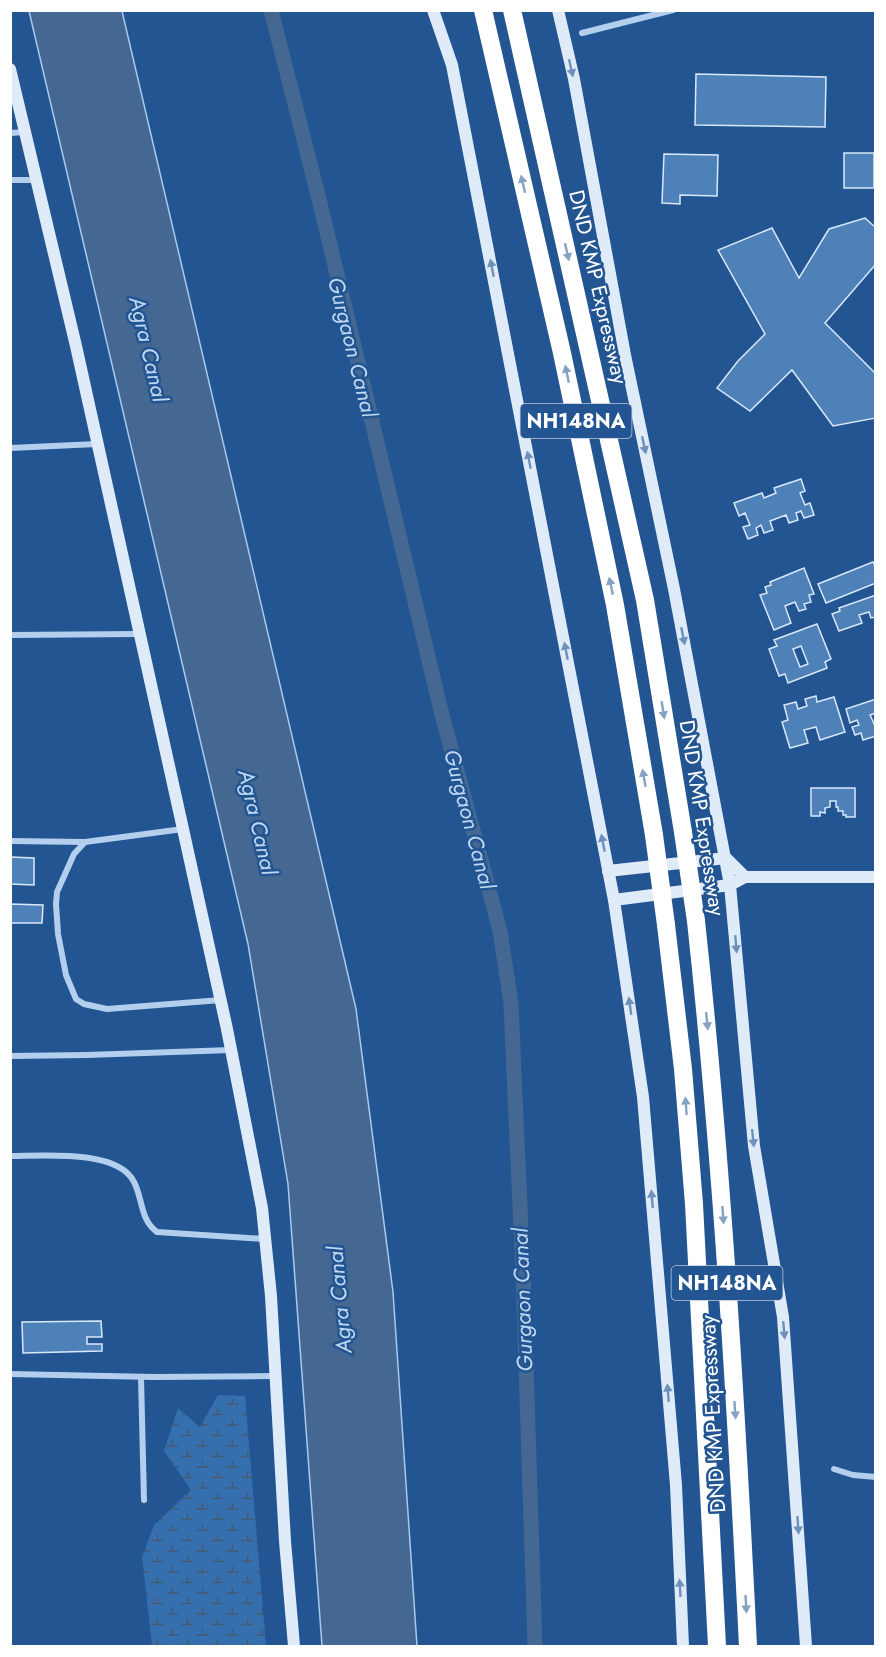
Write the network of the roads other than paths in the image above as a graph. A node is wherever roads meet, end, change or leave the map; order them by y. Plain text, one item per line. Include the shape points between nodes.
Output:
1 (433, 10) edge
2 (483, 10) edge
3 (512, 10) edge
4 (558, 10) edge
5 (673, 10) edge
6 (582, 33) dead end
7 (10, 69) edge
8 (26, 132) junction
9 (10, 133) edge
10 (10, 180) edge
11 (38, 180) junction
12 (98, 444) junction
13 (10, 448) edge
14 (139, 634) junction
15 (10, 635) edge
16 (183, 829) junction
17 (10, 841) edge
18 (85, 842) junction
19 (726, 858) junction
20 (608, 871) junction
21 (745, 877) junction
22 (876, 877) edge
23 (730, 885) junction
24 (614, 900) junction
25 (221, 1000) junction
26 (231, 1050) junction
27 (10, 1056) edge
28 (10, 1156) edge
29 (265, 1239) junction
30 (10, 1374) edge
31 (276, 1376) junction
32 (141, 1377) junction
33 (834, 1469) dead end
34 (876, 1478) edge
35 (144, 1500) dead end
36 (294, 1647) edge
37 (683, 1647) edge
38 (717, 1647) edge
39 (748, 1647) edge
40 (806, 1647) edge

20 -> 1 street via 452,65
38 -> 2 highway, DND KMP Expressway / NH148NA, bridge via 694,1204 683,1069 654,836 608,571
3 -> 39 highway, DND KMP Expressway / NH148NA, bridge via 645,600 696,921 723,1205
4 -> 19 street
5 - 6 street
7 - 8 street
8 - 9 street
8 - 11 street
10 - 11 street
11 - 12 street
12 - 13 street
12 - 14 street
14 - 15 street
14 - 16 street
16 - 18 street
16 - 25 street
17 - 18 street
18 - 25 street via 67,865 57,892 58,934 66,975 76,999 107,1009
19 - 20 street
19 - 21 street
19 - 23 street
20 - 24 street
21 - 22 street
21 - 23 street
23 - 24 street
23 -> 40 street via 754,1146 783,1317
37 -> 24 street via 675,1485 643,1097
25 - 26 street
26 - 27 street
26 - 29 street
28 - 29 street via 80,1157 120,1168 134,1182 147,1222 157,1232
29 - 31 street
30 - 32 street
31 - 32 street
31 - 36 street
32 - 35 street
33 - 34 street

